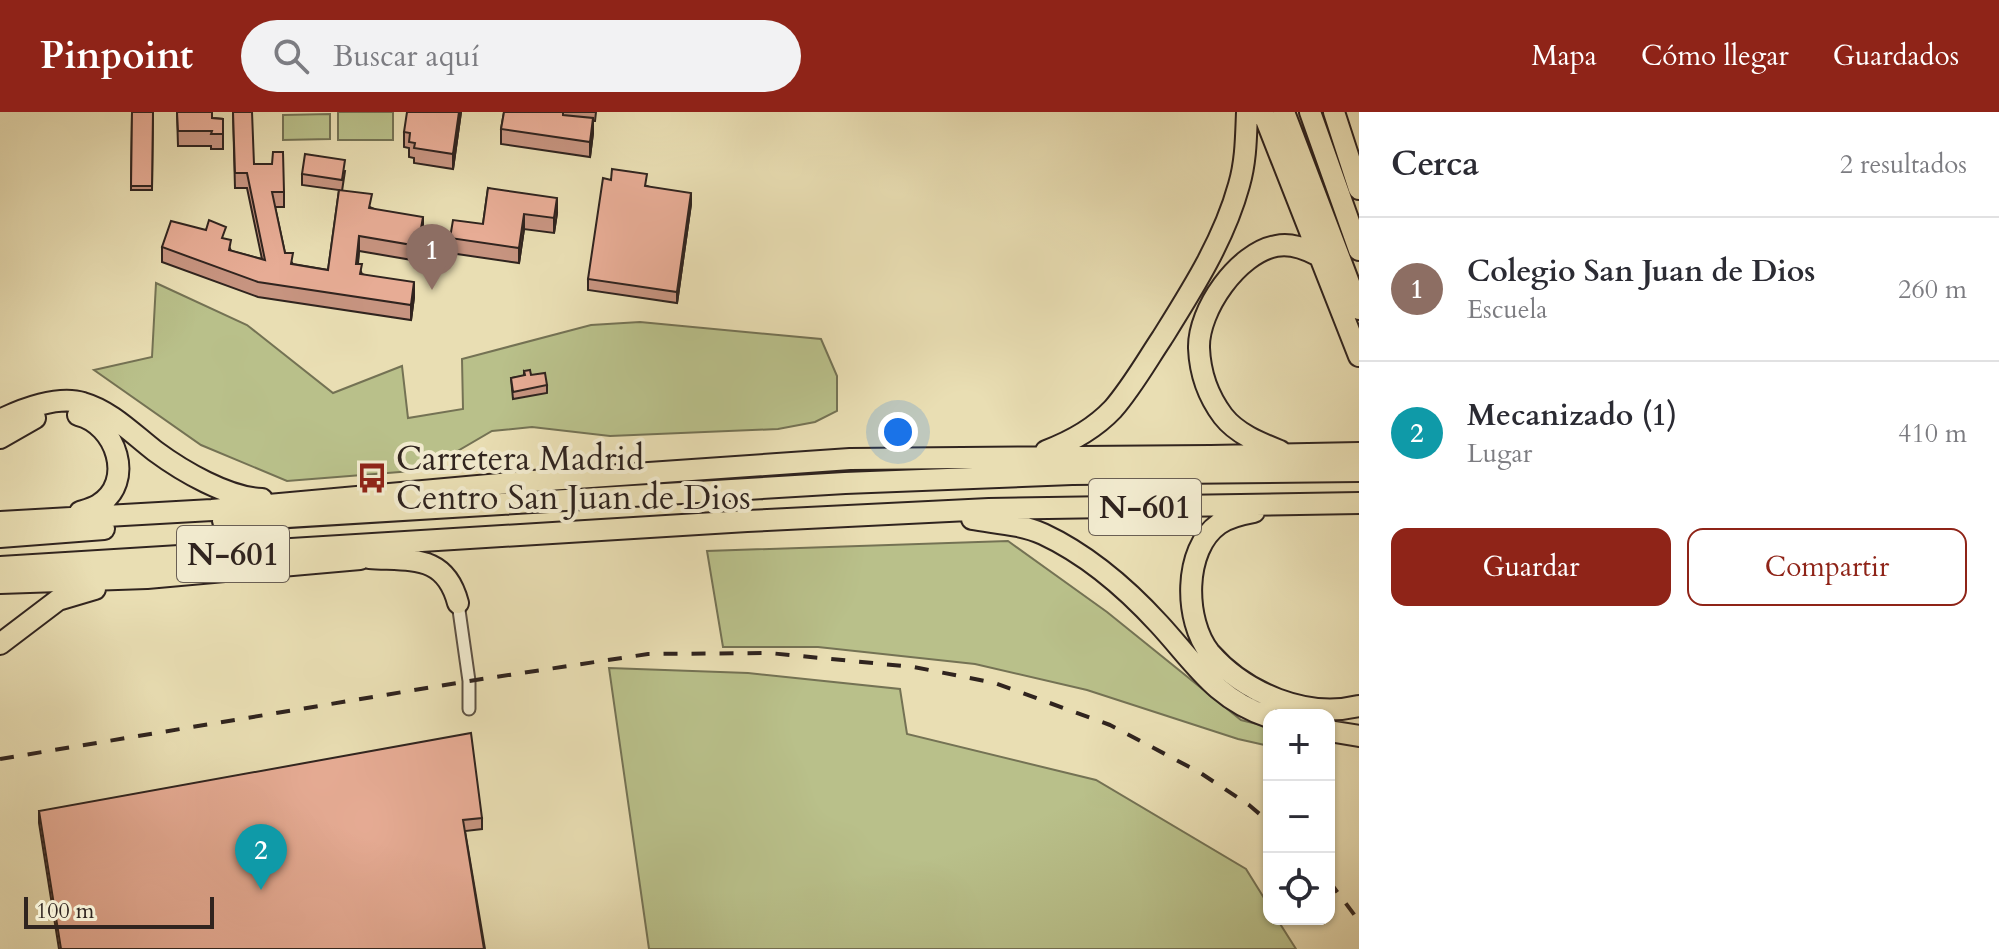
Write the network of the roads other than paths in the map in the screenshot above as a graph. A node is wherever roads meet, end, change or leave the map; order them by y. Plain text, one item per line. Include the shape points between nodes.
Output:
1 (1247, 112) edge
2 (1263, 112) edge
3 (1284, 112) edge
4 (1310, 112) edge
5 (1334, 112) edge
6 (1359, 189) edge
7 (1359, 250) edge
8 (1317, 255) junction
9 (1359, 309) edge
10 (1359, 356) edge
11 (0, 420) edge
12 (0, 438) edge
13 (1288, 455) junction
14 (1002, 456) junction
15 (1358, 459) edge
16 (766, 466) junction
17 (1072, 474) junction
18 (314, 499) junction
19 (1359, 503) edge
20 (1289, 504) junction
21 (932, 514) junction
22 (68, 518) junction
23 (0, 522) edge
24 (0, 537) edge
25 (466, 539) junction
26 (369, 558) junction
27 (0, 567) edge
28 (147, 578) junction
29 (0, 583) edge
30 (458, 603) joint
31 (0, 644) edge
32 (1359, 706) edge
33 (469, 709) dead end
34 (1263, 715) edge
35 (1335, 732) edge
36 (1359, 736) edge

1 - 14 highway via 1244,167 1225,228 1132,385 1111,411 1077,437 1043,452
2 - 8 highway
3 - 9 highway
4 - 7 highway
5 - 6 highway
8 - 10 highway
8 - 13 highway via 1293,245 1261,250 1220,289 1199,345 1203,381 1223,415 1239,431
11 - 18 highway via 37,404 81,402 113,417 159,454 211,485 257,499
12 - 22 highway via 31,419 55,413 82,415 99,424 116,451 119,469 114,486 101,504
13 - 14 highway
13 - 15 highway
14 - 16 highway
15 - 17 highway, N-601
16 - 17 highway
16 - 18 highway
17 - 24 highway, N-601 via 708,491
18 - 22 highway
19 - 20 highway, N-601
20 - 21 highway, N-601
20 - 32 highway via 1219,524 1206,538 1190,585 1193,618 1209,651 1265,693 1291,705 1329,711
21 - 25 highway, N-601
21 - 34 highway via 1014,525 1075,553 1107,573 1196,670 1243,708
22 - 23 highway
25 - 26 highway
25 - 27 highway, N-601
26 - 28 highway
26 - 30 highway via 438,567
28 - 29 highway
28 - 31 highway via 58,600
30 - 33 street
35 - 36 highway

